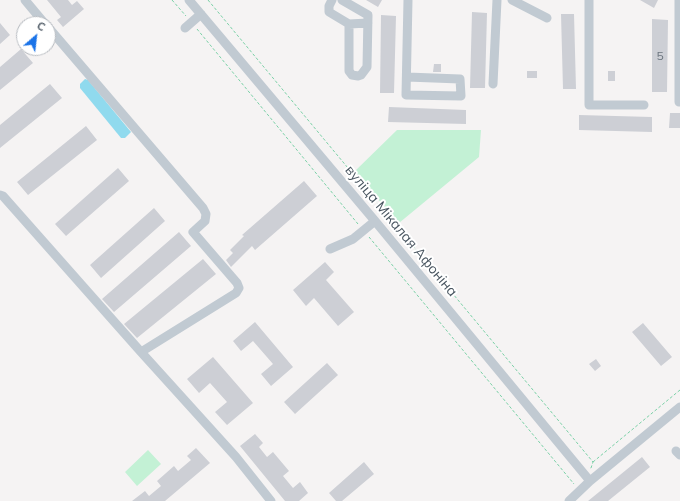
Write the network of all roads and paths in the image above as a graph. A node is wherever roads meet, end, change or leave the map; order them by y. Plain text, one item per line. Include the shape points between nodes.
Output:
1 (25, 0) edge
2 (172, 0) edge
3 (189, 0) edge
4 (208, 0) edge
5 (332, 0) edge
6 (342, 0) edge
7 (408, 0) edge
8 (497, 0) edge
9 (512, 0) edge
10 (588, 0) edge
11 (679, 0) edge
12 (201, 14) junction
13 (38, 16) edge
14 (547, 18) dead end
15 (368, 23) junction
16 (349, 24) junction
17 (188, 25) junction
18 (56, 36) edge
19 (406, 77) junction
20 (493, 84) dead end
21 (680, 102) edge
22 (644, 105) dead end
23 (1, 195) edge
24 (375, 221) junction
25 (363, 230) junction
26 (330, 249) dead end
27 (141, 352) junction
28 (680, 390) edge
29 (680, 407) edge
30 (593, 462) junction
31 (591, 468) dead end
32 (590, 481) junction
33 (579, 491) junction
34 (271, 501) edge
35 (569, 501) edge

1 - 13 street
2 - 17 path
3 - 12 street, вуліца Мікалая Афоніна
4 - 30 path
5 - 16 street via 329,12
6 - 15 street via 368,15
7 - 19 street
8 - 20 street
9 - 14 street
10 - 22 street via 589,105
11 - 21 street
12 - 17 street
12 - 24 street, вуліца Мікалая Афоніна
15 - 16 street
15 - 16 street via 367,67 362,75 358,76 352,75 349,71
17 - 25 path
18 - 27 street via 203,208 206,214 205,221 194,232 239,288 236,293
19 - 19 street via 406,95 461,96 460,79
23 - 27 street
24 - 25 street
24 - 32 street, вуліца Мікалая Афоніна
25 - 26 street via 353,239
25 - 33 path
27 - 34 street via 236,457
28 - 30 path
29 - 32 street
30 - 31 path
32 - 33 street
33 - 35 street

